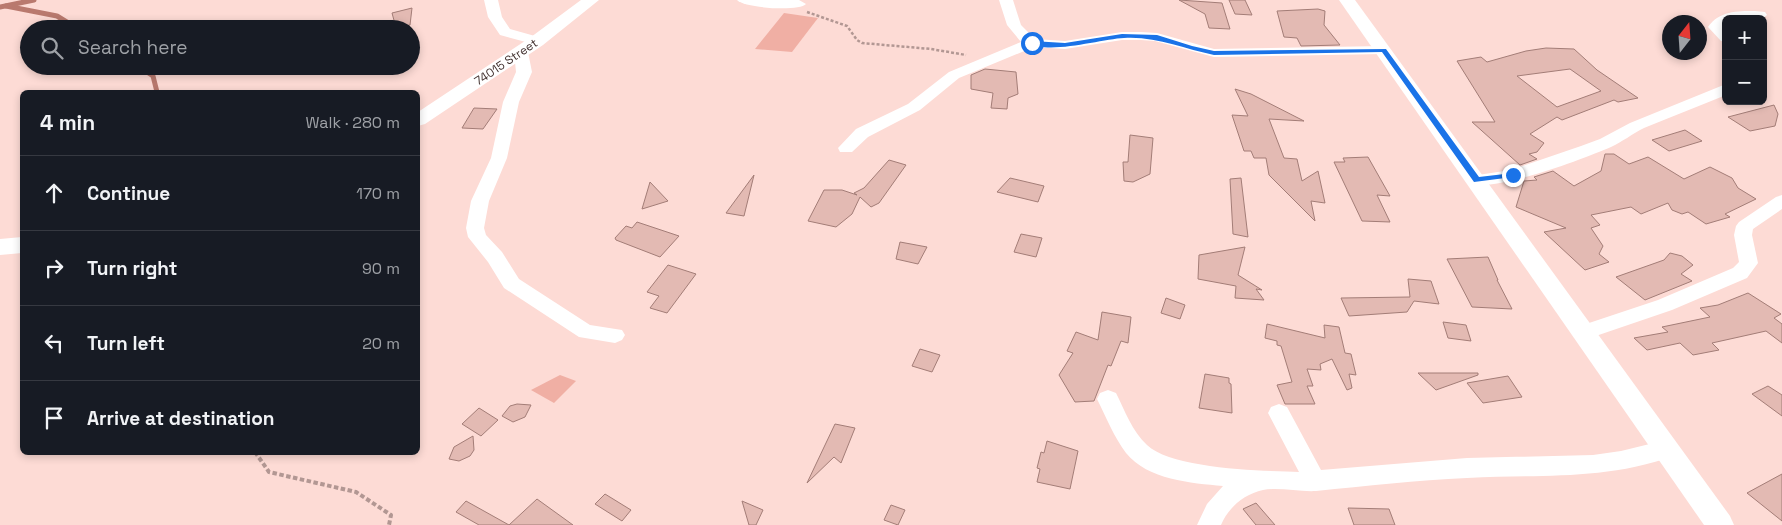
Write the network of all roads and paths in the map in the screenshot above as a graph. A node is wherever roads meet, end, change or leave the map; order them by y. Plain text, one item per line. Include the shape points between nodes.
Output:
1 (491, 0) edge
2 (591, 0) edge
3 (744, 0) edge
4 (1006, 0) edge
5 (1347, 0) edge
6 (796, 5) joint
7 (1722, 20) edge
8 (1722, 34) edge
9 (537, 41) junction
10 (1032, 43) junction
11 (1384, 50) junction
12 (520, 52) junction
13 (991, 60) junction
14 (1722, 92) edge
15 (420, 119) edge
16 (846, 148) dead end
17 (1477, 180) junction
18 (1782, 202) edge
19 (20, 245) edge
20 (0, 247) edge
21 (1584, 332) junction
22 (614, 334) dead end
23 (1108, 399) dead end
24 (1279, 413) dead end
25 (1666, 449) junction
26 (257, 455) edge
27 (1262, 480) junction
28 (1315, 481) junction
29 (389, 525) edge
30 (1209, 525) edge
31 (1720, 525) edge

1 - 9 street via 499,26 505,32
2 - 9 street, 74015 Street
3 - 6 street
4 - 10 street via 1012,25 1021,37
5 - 11 street
6 - 13 path via 847,26 862,43 936,50
7 - 8 street via 1715,27
9 - 12 street, 74015 Street
10 - 11 street via 1065,45 1140,36 1157,37 1214,53
10 - 13 street
11 - 17 street
12 - 15 street, 74015 Street
12 - 22 street via 524,72 511,102 499,158 480,201 475,220 477,237 511,283 586,332
13 - 16 street via 954,75 914,107 862,133
14 - 17 street via 1636,126 1587,150 1513,175
17 - 21 street
18 - 21 street via 1745,226 1743,235 1749,263 1740,273
19 - 20 street
21 - 25 street
23 - 27 street via 1133,444 1146,458 1159,465
24 - 28 street
25 - 28 street via 1592,465 1467,468
25 - 31 street
26 - 29 path via 269,472 356,492 391,515
27 - 28 street
27 - 30 street via 1229,494 1215,511

